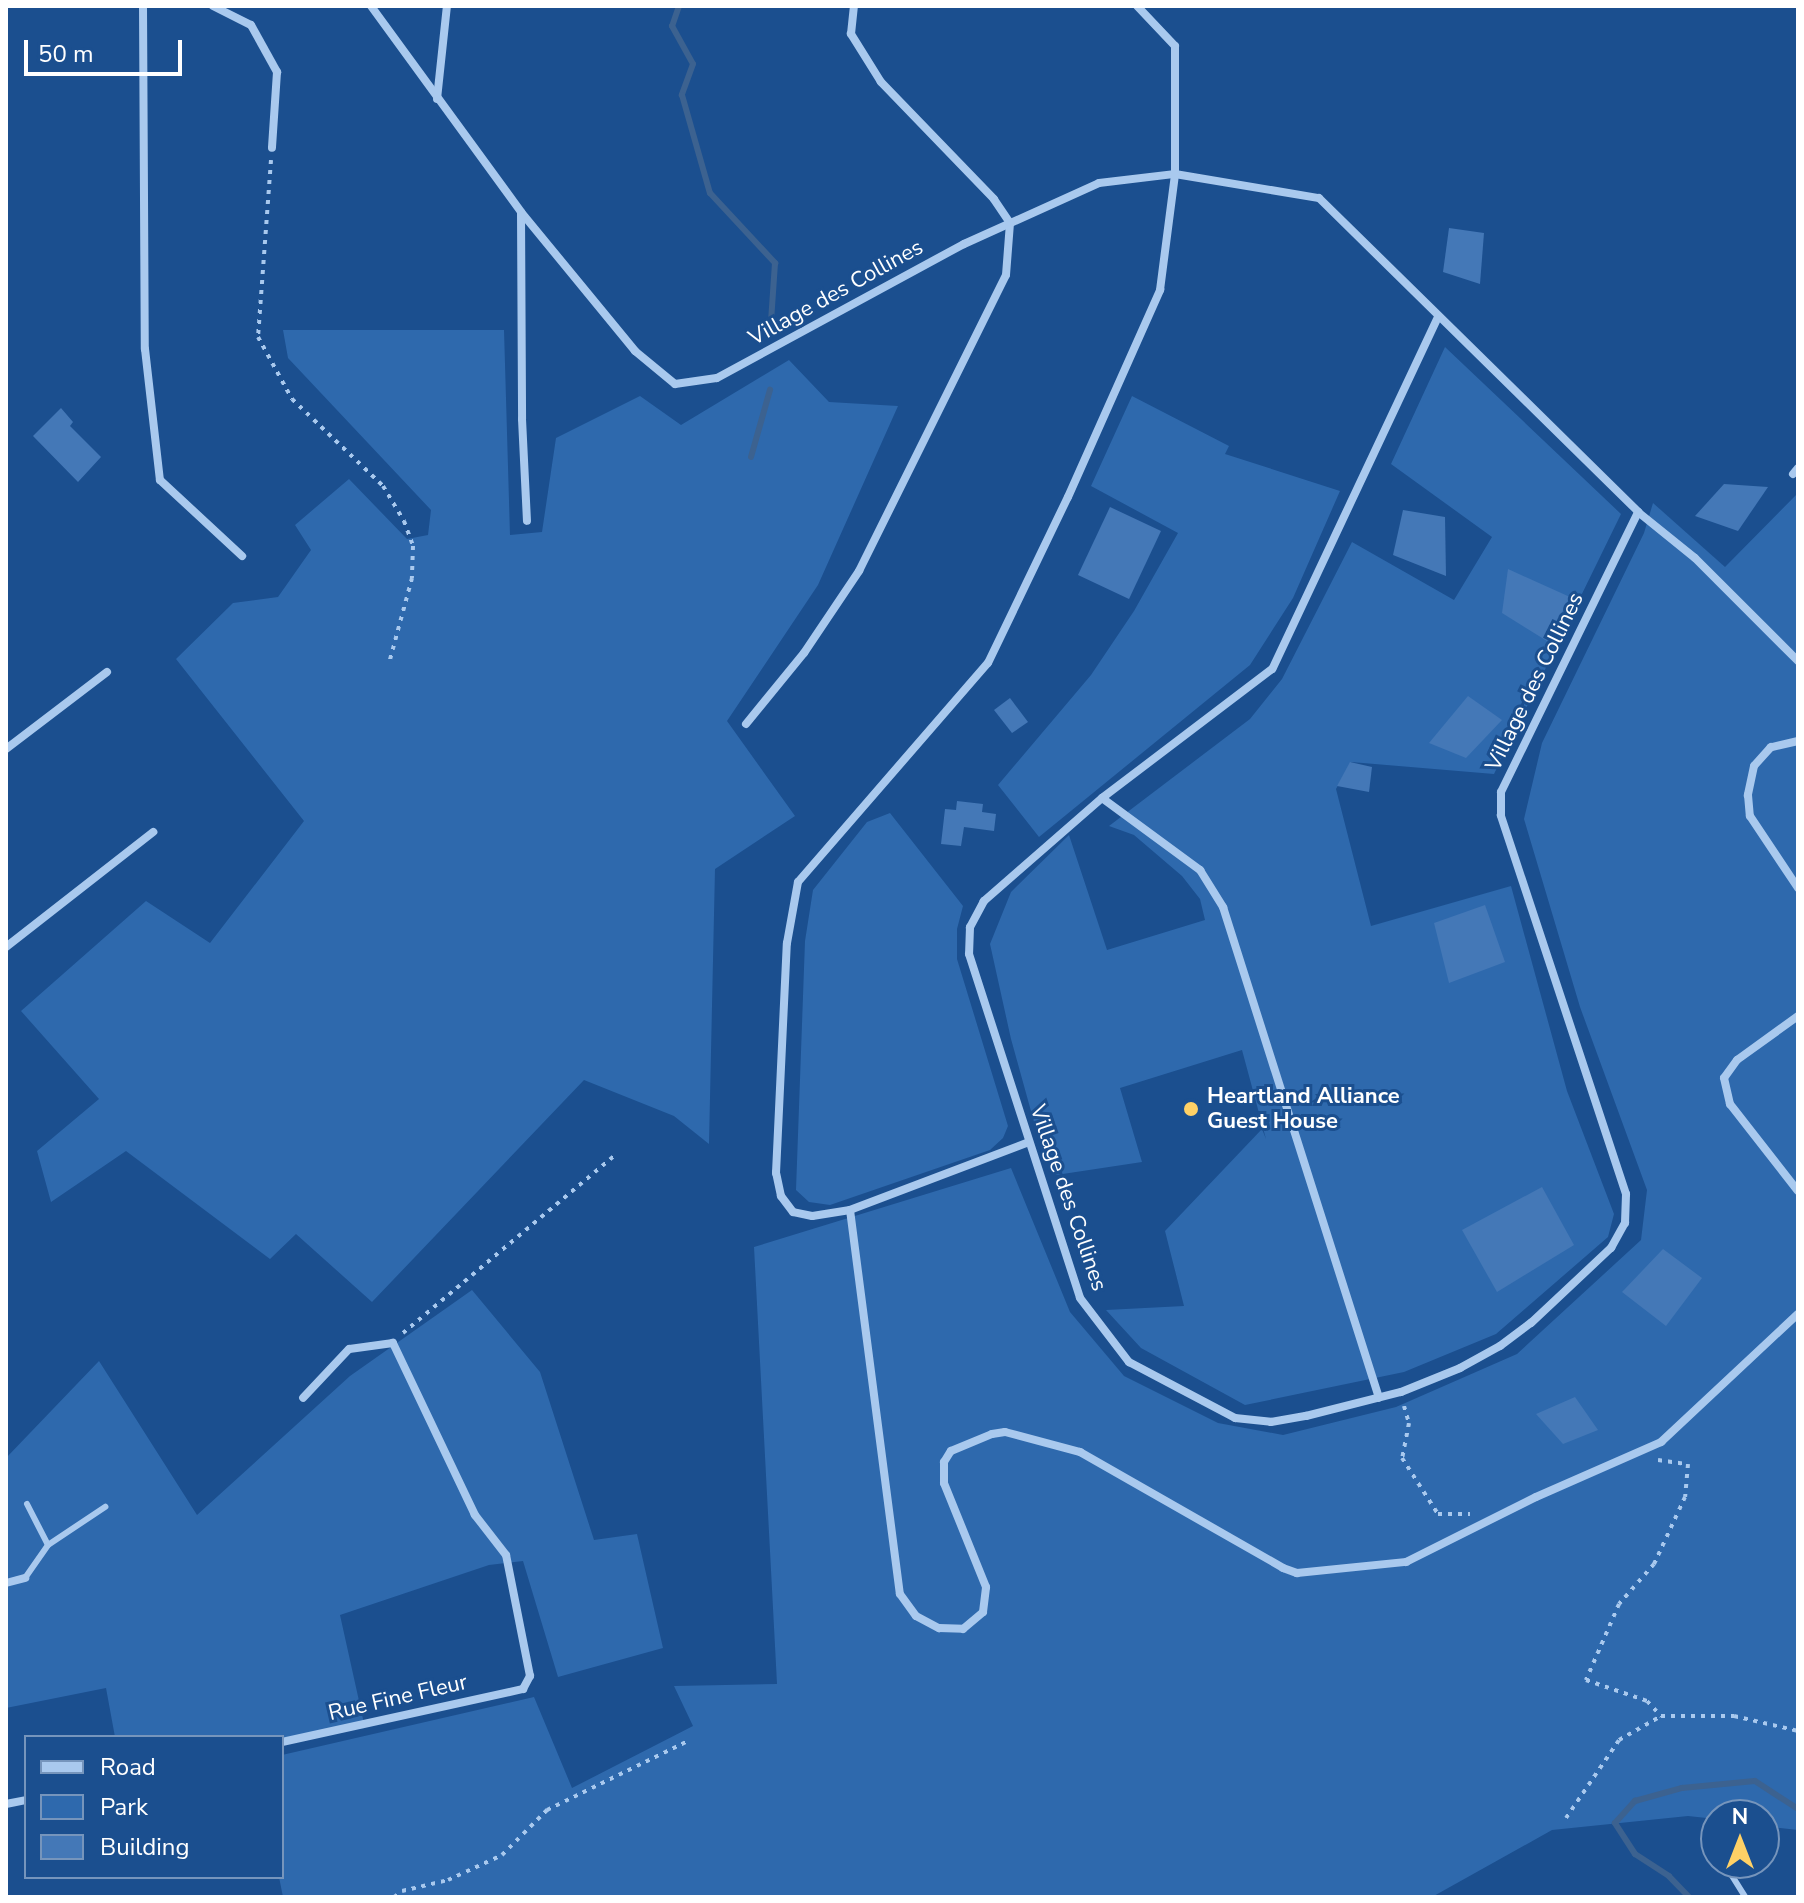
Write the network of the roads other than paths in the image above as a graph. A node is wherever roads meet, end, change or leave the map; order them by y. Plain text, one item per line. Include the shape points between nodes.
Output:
1 (143, 6) edge
2 (213, 6) edge
3 (371, 6) edge
4 (447, 6) edge
5 (854, 6) edge
6 (1137, 6) edge
7 (437, 100) junction
8 (272, 148) road end
9 (1175, 174) junction
10 (521, 212) junction
11 (1010, 223) junction
12 (1438, 317) junction
13 (1638, 512) junction
14 (527, 521) dead end
15 (242, 556) dead end
16 (1798, 661) edge
17 (107, 672) dead end
18 (746, 724) dead end
19 (1798, 741) edge
20 (6, 749) edge
21 (1102, 798) junction
22 (153, 832) dead end
23 (1798, 888) edge
24 (6, 947) edge
25 (1798, 1016) edge
26 (1029, 1142) junction
27 (1798, 1191) edge
28 (850, 1210) junction
29 (1798, 1314) edge
30 (303, 1398) dead end
31 (1379, 1398) junction
32 (27, 1504) dead end
33 (105, 1507) dead end
34 (48, 1545) junction
35 (25, 1578) joint
36 (6, 1583) edge
37 (284, 1742) edge
38 (1734, 1879) edge
39 (1745, 1897) edge

1 - 15 street via 145,349 160,480
2 - 8 street via 251,25 277,72
3 - 7 street, Village des Collines
4 - 7 street
5 - 11 street via 851,34 881,82 994,199
6 - 9 street via 1175,46
7 - 10 street, Village des Collines
9 - 11 street, Village des Collines via 1099,183
9 - 12 street, Village des Collines via 1319,198
9 - 28 street via 1160,290 988,663 798,882 787,943 776,1173 781,1196 793,1212 812,1216
10 - 11 street, Village des Collines via 635,351 675,384 717,378
10 - 14 street
11 - 18 street via 1006,275 859,571 804,653
12 - 13 street, Village des Collines
12 - 21 street, Village des Collines via 1272,669
13 - 16 street via 1695,558
13 - 31 street, Village des Collines via 1501,792 1501,815 1626,1194 1625,1223 1611,1248 1500,1346 1460,1368
17 - 20 street
19 - 23 street via 1771,747 1754,766 1748,795 1750,816
21 - 26 street, Village des Collines via 984,901 970,927 969,954
21 - 31 street via 1200,870 1223,907
22 - 24 street
25 - 27 street via 1737,1060 1724,1078 1730,1104
26 - 28 street
26 - 31 street, Village des Collines via 1080,1298 1129,1362 1235,1418 1271,1422
28 - 29 street via 900,1594 916,1616 939,1628 963,1629 983,1612 986,1587 944,1483 944,1462 951,1451 992,1434 1005,1432 1080,1452 1297,1573 1406,1562 1661,1442
30 - 37 street, Rue Fine Fleur via 349,1349 393,1343 475,1515 506,1555 530,1676 523,1689
32 - 34 lane
33 - 34 lane
34 - 35 lane
35 - 36 street
38 - 39 lane

